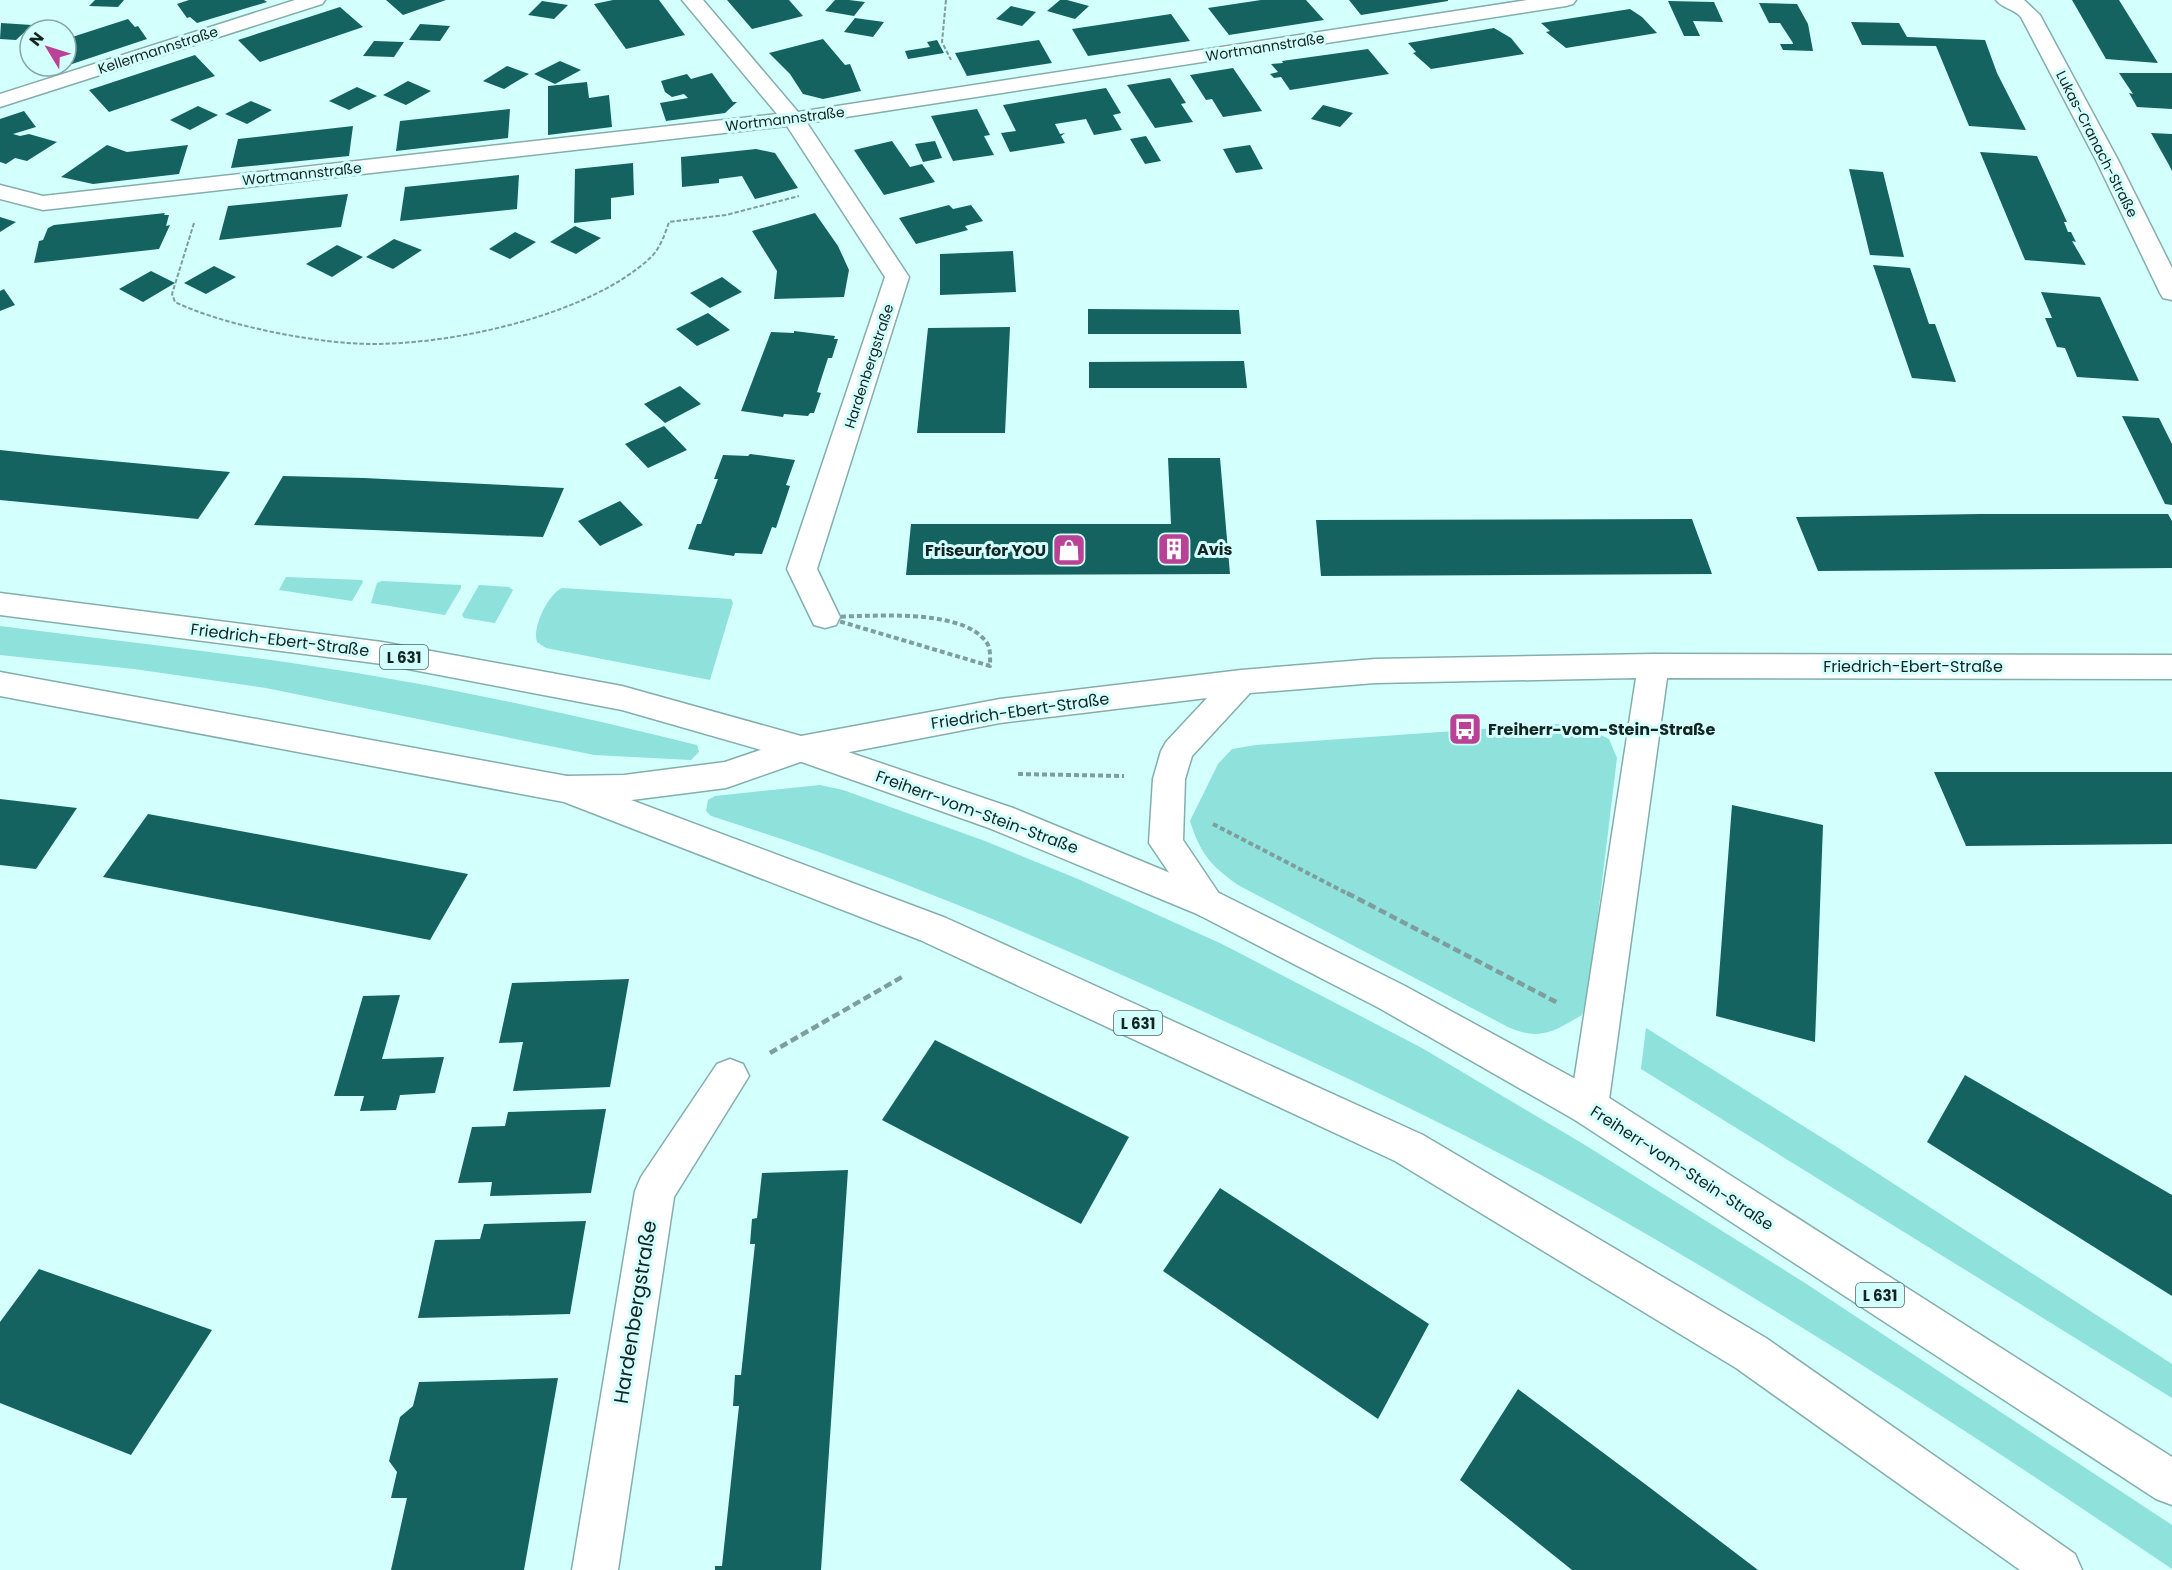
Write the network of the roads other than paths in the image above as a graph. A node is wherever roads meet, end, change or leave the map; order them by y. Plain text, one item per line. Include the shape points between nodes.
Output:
1 (315, 0) edge
2 (692, 0) edge
3 (1566, 0) edge
4 (2010, 1) edge
5 (0, 100) edge
6 (793, 119) junction
7 (0, 192) edge
8 (2172, 293) edge
9 (0, 604) edge
10 (825, 617) road end
11 (1653, 666) junction
12 (2172, 667) edge
13 (1241, 682) junction
14 (0, 684) edge
15 (801, 748) junction
16 (567, 789) junction
17 (1209, 904) junction
18 (730, 1076) road end
19 (1589, 1107) junction
20 (2172, 1483) edge
21 (595, 1570) edge
22 (2060, 1570) edge

1 - 5 street, Kellermannstraße
2 - 6 street, Hardenbergstraße
3 - 6 street, Wortmannstraße
4 - 8 street, Lukas-Cranach-Straße via 2030,15
6 - 7 street, Wortmannstraße via 43,203
6 - 10 street, Hardenbergstraße via 897,277 802,569
9 - 15 street, Friedrich-Ebert-Straße / L 631 via 382,653 622,698
11 - 12 street, Friedrich-Ebert-Straße
11 - 13 street, Friedrich-Ebert-Straße via 1375,671
11 - 19 street
13 - 15 street, Friedrich-Ebert-Straße via 1000,711
13 - 17 street via 1177,752 1169,779 1166,843
14 - 16 street, Friedrich-Ebert-Straße / L 631
15 - 16 street, Friedrich-Ebert-Straße via 726,775 624,788
15 - 17 street, Freiherr-vom-Stein-Straße / L 631 via 1001,818
16 - 22 street, Friedrich-Ebert-Straße / L 631 via 933,929 1408,1148 1751,1353
17 - 19 street, Freiherr-vom-Stein-Straße / L 631 via 1392,997
18 - 21 street, Hardenbergstraße via 655,1191
19 - 20 street, Freiherr-vom-Stein-Straße / L 631

